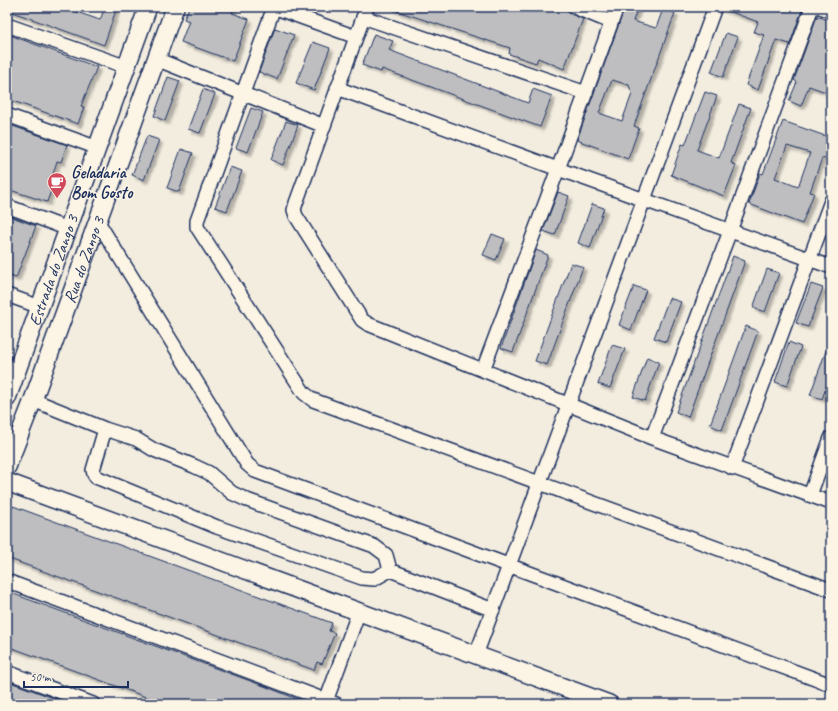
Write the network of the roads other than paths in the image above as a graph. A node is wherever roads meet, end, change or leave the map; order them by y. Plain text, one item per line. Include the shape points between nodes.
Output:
1 (148, 7) edge
2 (175, 7) edge
3 (274, 7) edge
4 (574, 7) edge
5 (617, 7) edge
6 (716, 7) edge
7 (812, 7) edge
8 (820, 7) edge
9 (831, 11) edge
10 (365, 12) edge
11 (611, 22) junction
12 (7, 25) edge
13 (356, 37) junction
14 (156, 59) junction
15 (127, 67) junction
16 (338, 88) junction
17 (242, 93) junction
18 (586, 93) junction
19 (7, 115) edge
20 (324, 126) junction
21 (98, 148) junction
22 (558, 170) junction
23 (644, 200) junction
24 (831, 201) edge
25 (7, 206) edge
26 (98, 222) junction
27 (68, 229) junction
28 (730, 231) junction
29 (810, 259) junction
30 (831, 267) edge
31 (7, 295) edge
32 (40, 307) junction
33 (483, 370) junction
34 (9, 388) edge
35 (33, 400) junction
36 (569, 404) junction
37 (105, 429) junction
38 (652, 438) junction
39 (831, 438) edge
40 (7, 467) edge
41 (732, 468) junction
42 (7, 482) edge
43 (540, 482) junction
44 (810, 495) junction
45 (831, 503) edge
46 (510, 565) junction
47 (390, 570) junction
48 (7, 581) edge
49 (831, 590) edge
50 (493, 610) junction
51 (359, 611) junction
52 (476, 655) junction
53 (7, 672) edge
54 (831, 685) edge
55 (589, 700) edge
56 (329, 703) edge
57 (93, 704) edge
58 (609, 704) edge

1 - 15 street, Estrada do Zango 3
2 - 14 street, Rua do Zango 3
3 - 13 street
3 - 17 street
4 - 11 street
5 - 11 street
6 - 23 street
7 - 28 street
8 - 9 street
10 - 13 street
10 - 18 street
11 - 18 street
12 - 15 street
13 - 16 street
14 - 17 street
14 - 26 street, Rua do Zango 3
15 - 21 street, Estrada do Zango 3
16 - 20 street
16 - 22 street
17 - 20 street
17 - 43 street via 197,221 198,227 304,393 313,400
18 - 22 street
19 - 21 street
20 - 33 street via 294,210 358,315 368,324
21 - 27 street, Estrada do Zango 3
22 - 23 street
22 - 33 street
23 - 28 street
23 - 36 street
24 - 29 street
25 - 27 street
26 - 35 street, Rua do Zango 3
26 - 46 street via 246,464 255,471
27 - 32 street, Estrada do Zango 3
28 - 29 street
28 - 38 street
29 - 30 street
29 - 41 street
31 - 32 street
32 - 34 street, Estrada do Zango 3
33 - 36 street
35 - 37 street
35 - 40 street, Rua do Zango 3
36 - 38 street
36 - 43 street
37 - 47 street via 136,439 154,450 209,472 232,493 247,500 374,546 386,555
37 - 47 street via 93,470 96,477 217,527 362,578 374,579
38 - 41 street
39 - 44 street
41 - 44 street
42 - 51 street
43 - 46 street
43 - 49 street
44 - 45 street
46 - 50 street
46 - 54 street
47 - 50 street
48 - 56 street
50 - 52 street
51 - 52 street
51 - 56 street
52 - 55 street
53 - 57 street
55 - 58 street

